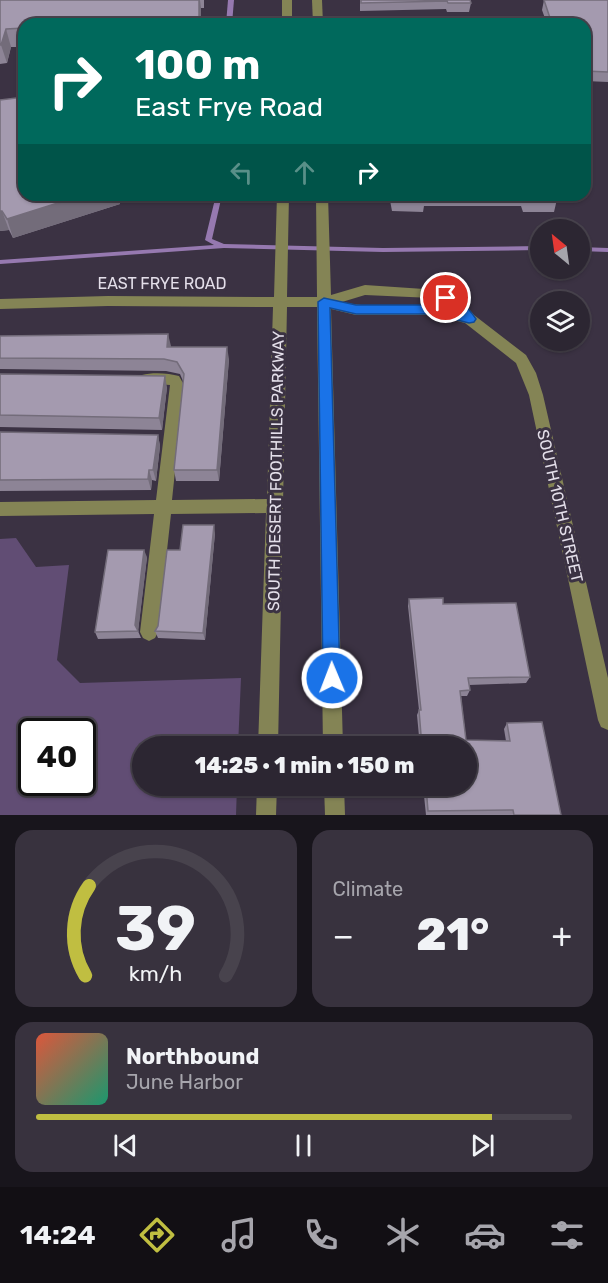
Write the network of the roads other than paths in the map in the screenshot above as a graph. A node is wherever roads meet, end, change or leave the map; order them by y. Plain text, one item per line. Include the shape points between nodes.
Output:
1 (287, 0) edge
2 (317, 0) edge
3 (286, 18) edge
4 (318, 18) edge
5 (283, 201) edge
6 (322, 201) edge
7 (412, 291) junction
8 (280, 302) junction
9 (324, 302) junction
10 (0, 304) edge
11 (416, 308) junction
12 (469, 319) junction
13 (130, 379) edge
14 (276, 506) junction
15 (164, 508) junction
16 (0, 509) edge
17 (149, 632) dead end
18 (608, 720) edge
19 (268, 736) edge
20 (333, 736) edge
21 (267, 796) edge
22 (334, 796) edge
23 (266, 815) edge
24 (335, 815) edge

1 - 3 street
2 - 4 street
5 - 8 street, SOUTH DESERT FOOTHILLS PARKWAY
6 - 9 street
7 - 9 street, EAST FRYE ROAD via 365,290
7 - 11 street
7 - 12 street, EAST FRYE ROAD via 434,293 457,304
8 - 9 street, EAST FRYE ROAD
8 - 10 street, EAST FRYE ROAD
8 - 14 street, SOUTH DESERT FOOTHILLS PARKWAY
9 - 11 street, EAST FRYE ROAD via 356,310
9 - 20 street
11 - 12 street, EAST FRYE ROAD
12 - 18 street, SOUTH 10TH STREET via 521,359 529,373
13 - 15 street via 174,380 177,386 166,438
14 - 15 street
14 - 19 street, SOUTH DESERT FOOTHILLS PARKWAY
15 - 16 street
15 - 17 street
21 - 23 street
22 - 24 street

